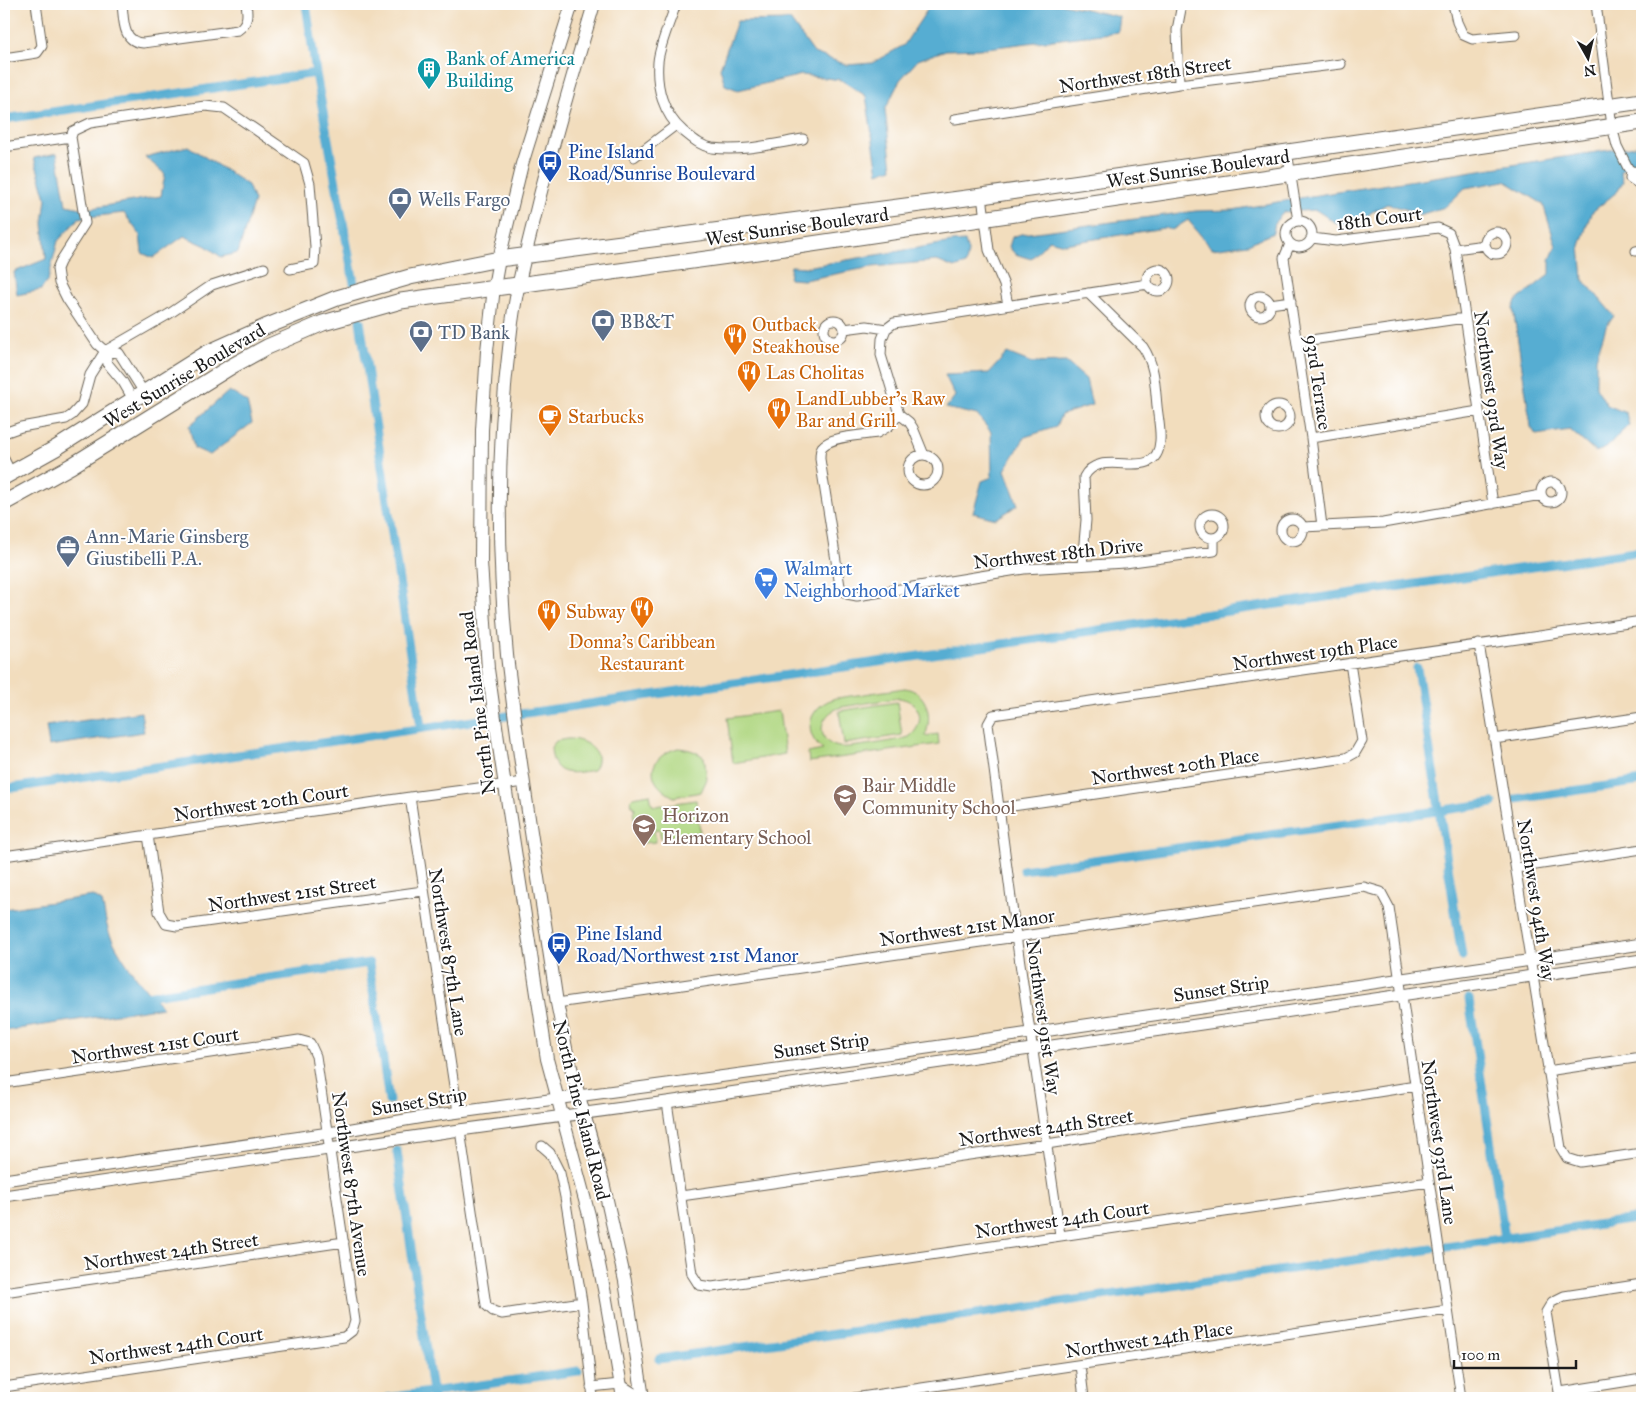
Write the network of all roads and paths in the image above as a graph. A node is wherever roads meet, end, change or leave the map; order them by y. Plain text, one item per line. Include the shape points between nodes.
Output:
1 (36, 4) edge
2 (122, 4) edge
3 (246, 4) edge
4 (572, 4) edge
5 (594, 4) edge
6 (676, 4) edge
7 (1182, 4) edge
8 (1453, 4) edge
9 (1596, 4) edge
10 (1516, 35) dead end
11 (4, 58) edge
12 (1341, 64) dead end
13 (1179, 84) junction
14 (1642, 101) edge
15 (1609, 105) junction
16 (955, 119) dead end
17 (1642, 122) edge
18 (676, 125) junction
19 (1612, 126) junction
20 (71, 137) junction
21 (803, 139) dead end
22 (4, 147) edge
23 (1287, 152) junction
24 (634, 157) dead end
25 (1629, 169) junction
26 (1642, 172) edge
27 (1290, 174) junction
28 (1642, 186) edge
29 (982, 196) junction
30 (1297, 217) junction
31 (986, 219) junction
32 (1449, 233) joint
33 (1312, 238) junction
34 (1290, 244) junction
35 (1485, 245) dead end
36 (1455, 249) junction
37 (525, 256) junction
38 (499, 259) junction
39 (264, 268) dead end
40 (290, 269) dead end
41 (519, 284) junction
42 (1148, 284) dead end
43 (494, 288) junction
44 (1088, 293) junction
45 (1291, 301) junction
46 (1270, 304) dead end
47 (1008, 305) junction
48 (1465, 318) junction
49 (844, 329) dead end
50 (886, 329) junction
51 (1297, 342) junction
52 (105, 351) junction
53 (140, 397) junction
54 (1480, 411) junction
55 (1307, 412) junction
56 (899, 414) junction
57 (1289, 415) dead end
58 (4, 433) edge
59 (1311, 438) junction
60 (924, 455) dead end
61 (4, 459) edge
62 (8, 475) edge
63 (1541, 495) dead end
64 (4, 503) edge
65 (1493, 504) junction
66 (1322, 526) junction
67 (1303, 527) dead end
68 (1214, 538) dead end
69 (1082, 565) junction
70 (1642, 621) edge
71 (1479, 644) junction
72 (1350, 663) junction
73 (993, 714) joint
74 (1642, 717) edge
75 (1494, 739) junction
76 (524, 782) junction
77 (505, 784) junction
78 (410, 796) junction
79 (999, 808) junction
80 (148, 835) junction
81 (1642, 849) edge
82 (4, 856) edge
83 (1516, 868) junction
84 (423, 891) junction
85 (1381, 892) joint
86 (1016, 936) junction
87 (1642, 944) edge
88 (1642, 960) edge
89 (1530, 961) junction
90 (1532, 976) junction
91 (1399, 980) junction
92 (1401, 995) junction
93 (557, 1003) junction
94 (1030, 1033) junction
95 (310, 1043) joint
96 (1033, 1048) junction
97 (1642, 1057) edge
98 (1548, 1071) junction
99 (4, 1083) edge
100 (1416, 1086) junction
101 (579, 1097) junction
102 (557, 1100) junction
103 (666, 1102) junction
104 (458, 1112) junction
105 (583, 1114) junction
106 (562, 1117) junction
107 (460, 1130) junction
108 (329, 1133) junction
109 (1047, 1144) junction
110 (542, 1146) dead end
111 (331, 1148) junction
112 (1642, 1153) edge
113 (4, 1180) edge
114 (1429, 1182) junction
115 (4, 1196) edge
116 (681, 1196) junction
117 (1060, 1235) junction
118 (344, 1242) junction
119 (1642, 1284) edge
120 (4, 1292) edge
121 (582, 1302) junction
122 (1448, 1310) junction
123 (352, 1332) joint
124 (1080, 1366) junction
125 (1642, 1380) edge
126 (620, 1384) junction
127 (4, 1387) edge
128 (591, 1387) junction
129 (1560, 1395) edge
130 (593, 1398) edge
131 (622, 1398) edge
132 (643, 1398) edge
133 (854, 1398) edge
134 (1084, 1398) edge
135 (1461, 1398) edge

1 - 11 street via 42,46 37,53
2 - 3 street via 126,32 133,41 143,43 233,31 244,25 248,15
4 - 38 main road, North Pine Island Road via 522,164
5 - 37 main road, North Pine Island Road via 550,154
6 - 18 street via 658,60 658,84 664,105
7 - 13 street via 1177,30
8 - 10 street via 1463,35 1472,39
9 - 15 street
12 - 13 street, Northwest 18th Street
13 - 16 street, Northwest 18th Street
14 - 15 highway, West Sunrise Boulevard
15 - 19 street
15 - 23 highway, West Sunrise Boulevard
17 - 19 highway, West Sunrise Boulevard
18 - 21 street via 710,148 738,149
18 - 24 street
19 - 25 street via 1617,146
19 - 27 highway, West Sunrise Boulevard
20 - 22 street
20 - 40 street via 74,131 90,123 205,106 224,108 304,164 310,184 316,247 314,264
20 - 52 street via 85,223 60,262 57,269 59,283 97,344
23 - 27 street
23 - 29 highway, West Sunrise Boulevard
25 - 26 street
25 - 28 street via 1630,178
27 - 30 street
27 - 31 highway, West Sunrise Boulevard
29 - 31 street
29 - 37 highway, West Sunrise Boulevard
30 - 33 street via 1310,226
30 - 34 street via 1286,232
31 - 41 highway, West Sunrise Boulevard
31 - 47 street via 990,250 1004,284
32 - 33 street, 18th Court via 1438,228 1336,241
32 - 36 street, Northwest 93rd Way
33 - 34 street via 1303,247
34 - 45 street, 93rd Terrace via 1284,258
35 - 36 street
36 - 48 street, Northwest 93rd Way
37 - 38 highway, West Sunrise Boulevard
37 - 41 main road, North Pine Island Road
38 - 43 main road, North Pine Island Road
38 - 53 highway, West Sunrise Boulevard via 410,277 337,298 207,353
39 - 52 street via 212,285
41 - 43 highway, West Sunrise Boulevard
41 - 76 main road, North Pine Island Road via 502,414 501,482 507,652
42 - 44 street
43 - 64 highway, West Sunrise Boulevard via 401,301 333,320 268,346
43 - 77 main road, North Pine Island Road via 483,411 482,592
44 - 47 street
44 - 69 street via 1143,347 1149,357 1154,372 1160,441 1156,455 1146,463 1100,464 1087,471 1084,477 1086,520
45 - 46 street
45 - 51 street, 93rd Terrace
47 - 50 street via 894,323
48 - 51 street
48 - 54 street, Northwest 93rd Way
49 - 50 street via 867,326
50 - 56 street via 881,355
51 - 55 street, 93rd Terrace
52 - 53 street via 108,364
52 - 53 street via 119,353
52 - 58 street via 90,375 82,404 72,415
53 - 62 highway, West Sunrise Boulevard
54 - 59 street
54 - 65 street, Northwest 93rd Way
55 - 57 street
55 - 59 street, 93rd Terrace
56 - 60 street via 913,428
56 - 69 street, Northwest 18th Drive via 877,433 832,440 820,452 840,586 847,594 857,596 1024,569
59 - 66 street, 93rd Terrace
61 - 62 street
63 - 65 street
65 - 66 street via 1383,523
66 - 67 street
68 - 69 street, Northwest 18th Drive via 1214,551
70 - 71 street, Northwest 19th Place
71 - 72 street, Northwest 19th Place
71 - 75 street, Northwest 94th Way
72 - 73 street, Northwest 19th Place
72 - 79 street, Northwest 20th Place via 1362,741 1355,753 1346,758
73 - 79 street, Northwest 91st Way via 988,724
74 - 75 street
75 - 83 street, Northwest 94th Way
76 - 77 street, Northwest 20th Court
76 - 93 main road, North Pine Island Road
77 - 78 street, Northwest 20th Court
77 - 102 main road, North Pine Island Road via 547,1059
78 - 80 street, Northwest 20th Court
78 - 84 street, Northwest 87th Lane
79 - 86 street, Northwest 91st Way
80 - 82 street, Northwest 20th Court
80 - 84 street, Northwest 21st Street via 159,912 166,924 177,926
81 - 83 street
83 - 89 street, Northwest 94th Way
84 - 104 street, Northwest 87th Lane
85 - 86 street, Northwest 21st Manor via 1364,887
85 - 91 street, Northwest 93rd Lane via 1389,907
86 - 93 street, Northwest 21st Manor
86 - 94 street, Northwest 91st Way
87 - 89 street, Sunset Strip
88 - 90 street, Sunset Strip
89 - 90 street, Northwest 94th Way
89 - 91 street, Sunset Strip
90 - 92 street, Sunset Strip
90 - 98 street, Northwest 94th Way
91 - 92 street, Northwest 93rd Lane
91 - 94 street, Sunset Strip
92 - 96 street, Sunset Strip
92 - 100 street, Northwest 93rd Lane
93 - 101 main road, North Pine Island Road
94 - 96 street, Northwest 91st Way
94 - 101 street, Sunset Strip
95 - 99 street, Northwest 21st Court via 299,1040
95 - 108 street, Northwest 87th Avenue via 316,1056
96 - 103 street, Sunset Strip
96 - 109 street, Northwest 91st Way
97 - 98 street
98 - 112 street, Northwest 94th Way via 1560,1148 1568,1158 1580,1162
100 - 109 street, Northwest 24th Street
100 - 114 street, Northwest 93rd Lane
101 - 102 street, Sunset Strip
101 - 105 main road, North Pine Island Road
102 - 104 street, Sunset Strip
102 - 106 main road, North Pine Island Road
103 - 105 street, Sunset Strip
103 - 116 street
104 - 108 street, Sunset Strip
105 - 106 street, Sunset Strip
105 - 132 main road, North Pine Island Road via 603,1182 625,1281
106 - 107 street, Sunset Strip
106 - 126 main road, North Pine Island Road via 589,1215
107 - 111 street, Sunset Strip
107 - 121 street via 486,1305 502,1314
108 - 111 street, Northwest 87th Avenue
108 - 113 street, Sunset Strip
109 - 116 street, Northwest 24th Street
109 - 117 street, Northwest 91st Way
110 - 121 street via 550,1153 560,1173
111 - 115 street, Sunset Strip
111 - 118 street, Northwest 87th Avenue
114 - 117 street, Northwest 24th Court
114 - 122 street, Northwest 93rd Lane
116 - 117 street, Northwest 24th Court via 692,1274 699,1285 712,1287
118 - 120 street, Northwest 24th Street
118 - 123 street, Northwest 87th Avenue via 355,1321
119 - 129 street via 1564,1296 1552,1302 1546,1312
121 - 128 street
122 - 124 street, Northwest 24th Place
122 - 135 street, Northwest 93rd Lane
123 - 127 street, Northwest 24th Court via 344,1337
124 - 133 street, Northwest 24th Place
124 - 134 street
125 - 129 street
126 - 128 street
126 - 131 main road, North Pine Island Road
126 - 132 street
128 - 130 street

